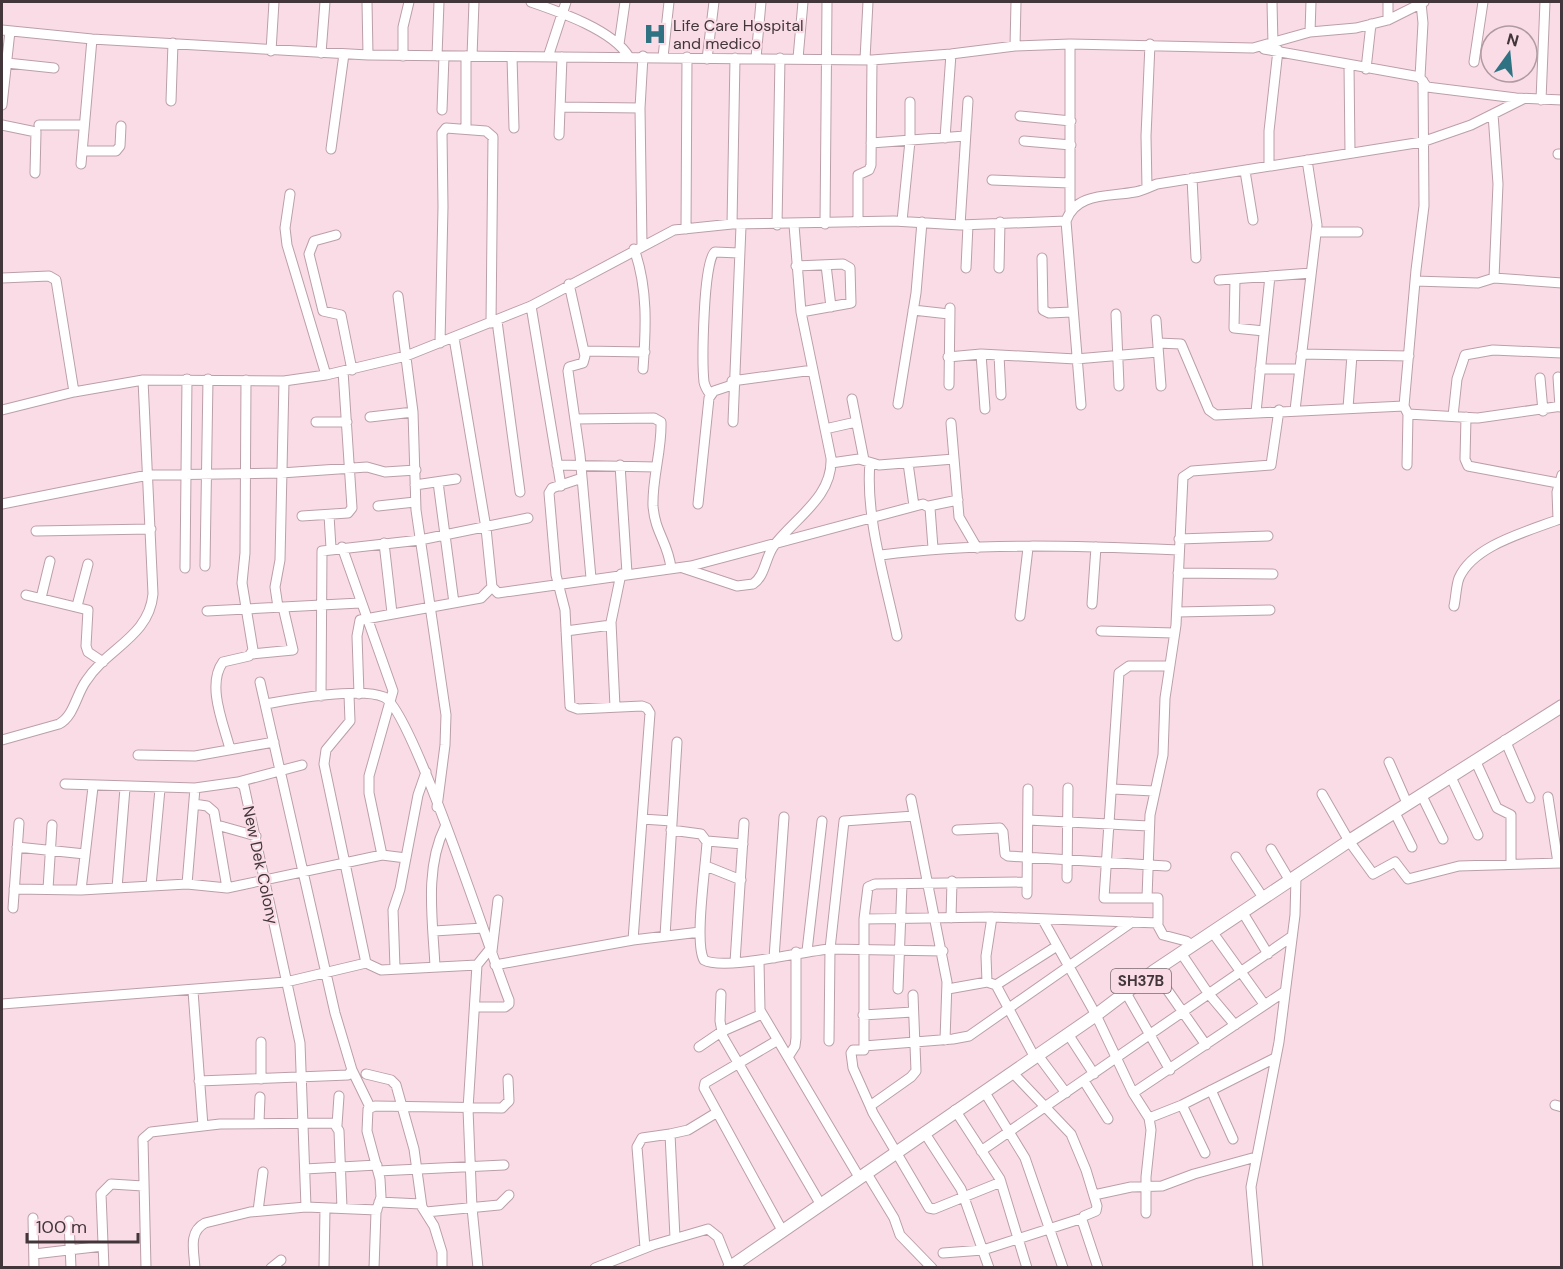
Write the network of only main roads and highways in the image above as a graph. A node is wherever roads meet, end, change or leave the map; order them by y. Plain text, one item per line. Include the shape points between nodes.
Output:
1 (1562, 706) edge
2 (730, 1267) edge

1 - 2 main road, SH37B via 1394,811 1154,971

